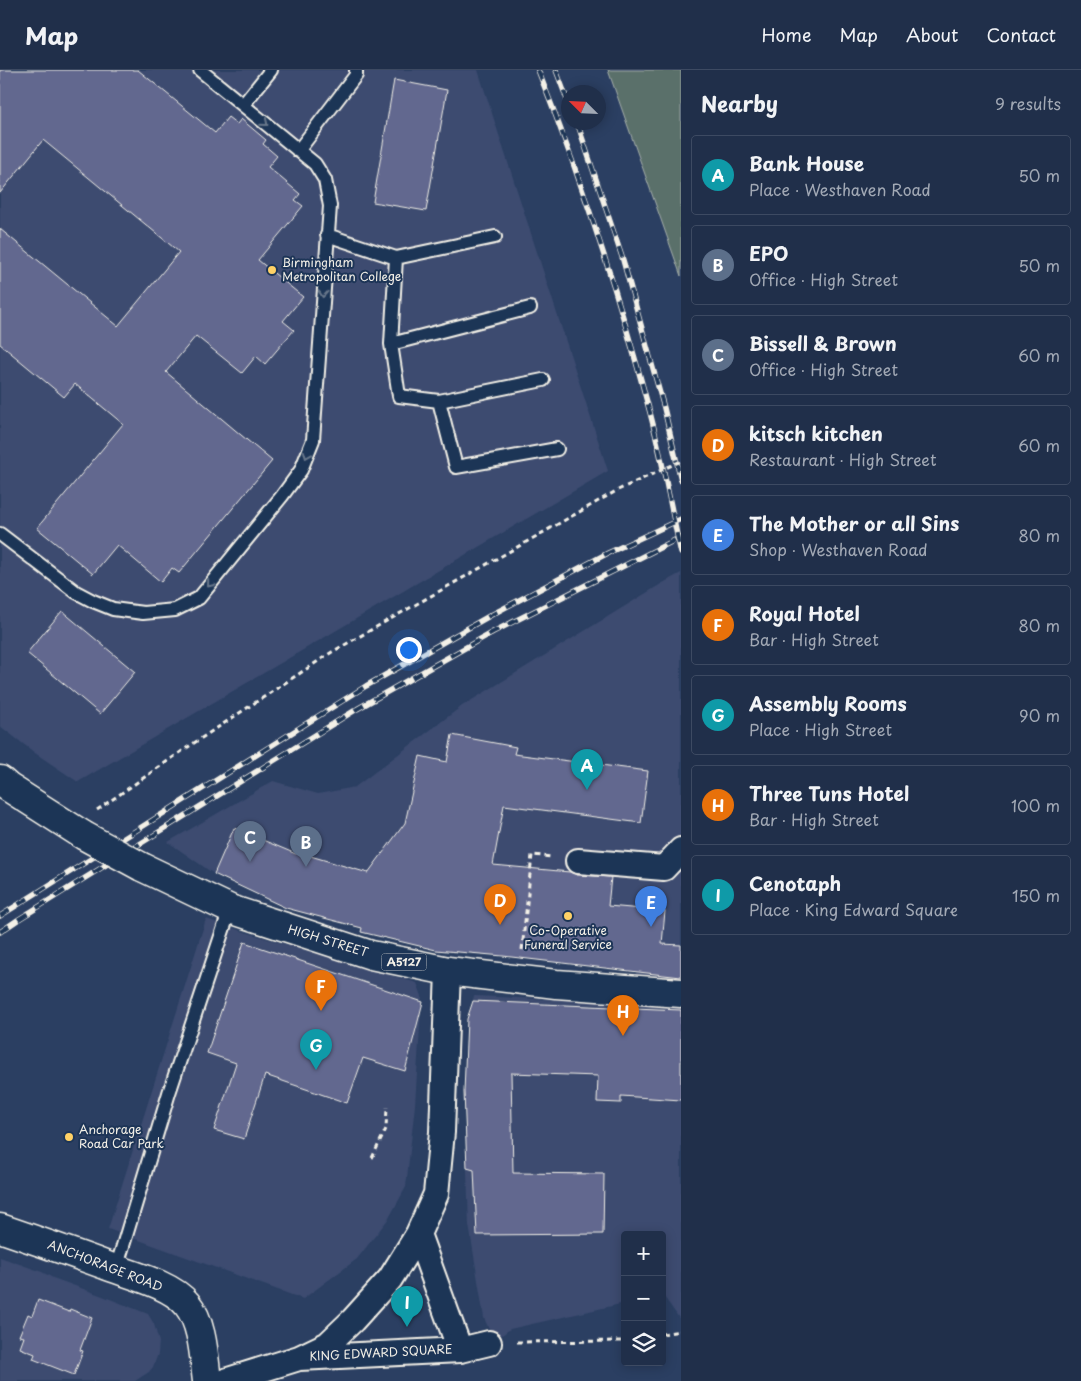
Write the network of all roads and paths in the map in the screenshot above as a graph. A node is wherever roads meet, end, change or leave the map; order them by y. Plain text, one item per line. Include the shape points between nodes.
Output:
1 (200, 70) edge
2 (271, 70) edge
3 (356, 70) edge
4 (243, 105) junction
5 (298, 151) junction
6 (328, 236) junction
7 (495, 237) dead end
8 (396, 258) junction
9 (530, 308) dead end
10 (390, 344) junction
11 (543, 380) dead end
12 (439, 401) junction
13 (557, 449) dead end
14 (681, 461) edge
15 (0, 534) edge
16 (0, 780) edge
17 (78, 832) junction
18 (681, 850) edge
19 (578, 860) joint
20 (230, 909) junction
21 (448, 972) junction
22 (519, 979) junction
23 (681, 993) edge
24 (387, 1107) dead end
25 (372, 1158) dead end
26 (0, 1228) edge
27 (418, 1234) junction
28 (116, 1269) junction
29 (681, 1331) edge
30 (666, 1333) edge
31 (621, 1341) edge
32 (488, 1343) joint
33 (460, 1350) junction
34 (299, 1358) junction
35 (207, 1381) edge
36 (225, 1381) edge

1 - 4 lane
2 - 4 lane
3 - 5 lane via 356,75
4 -> 5 lane
5 - 6 lane via 315,164 325,180 330,206
6 - 8 lane
6 -> 15 lane via 313,440 301,470 199,598 175,610 143,613 113,609 76,592
7 - 8 lane
8 - 10 lane
9 - 10 lane
10 - 12 lane via 399,396
11 - 12 lane
12 - 13 lane via 456,467
14 - 17 path, bridge via 618,490 332,652 191,745
16 - 17 main road, HIGH STREET
17 - 20 main road, HIGH STREET / A5127, bridge
18 - 19 street via 664,868
19 - 22 path via 532,855
20 - 21 main road, HIGH STREET / A5127 via 371,955
20 - 28 lane via 169,1093
21 - 22 main road, HIGH STREET / A5127
21 - 27 street, KING EDWARD SQUARE via 442,1132 436,1194
22 - 23 main road, HIGH STREET / A5127
24 - 25 path via 386,1129
26 - 28 main road, ANCHORAGE ROAD
27 - 33 street, KING EDWARD SQUARE
27 - 34 street, KING EDWARD SQUARE via 390,1279 353,1320 328,1344
28 - 35 main road, ANCHORAGE ROAD via 149,1280 187,1303 200,1331
29 - 30 path
31 - 32 path
32 - 33 street
33 - 34 street, KING EDWARD SQUARE
34 - 36 street, KING EDWARD SQUARE

